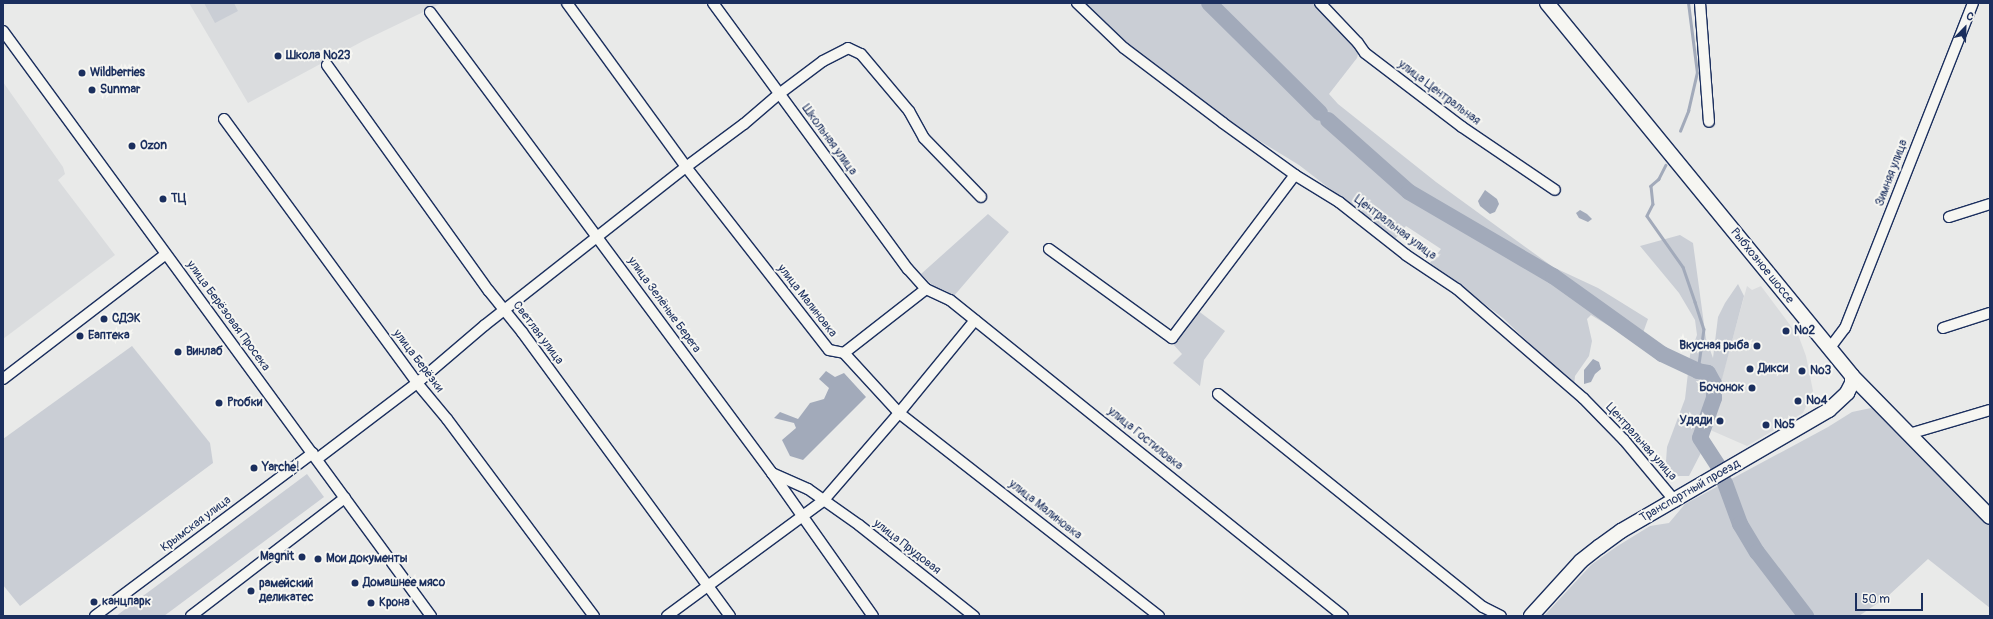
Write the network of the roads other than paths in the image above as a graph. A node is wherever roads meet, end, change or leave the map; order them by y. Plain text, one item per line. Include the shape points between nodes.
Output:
1 (566, 3) edge
2 (714, 3) edge
3 (1077, 3) edge
4 (1320, 3) edge
5 (1547, 3) edge
6 (1700, 3) edge
7 (1973, 3) edge
8 (430, 12) dead end
9 (3, 31) edge
10 (327, 65) dead end
11 (779, 94) junction
12 (224, 119) dead end
13 (1709, 122) dead end
14 (686, 167) junction
15 (1295, 175) junction
16 (1555, 190) dead end
17 (981, 197) dead end
18 (1990, 204) edge
19 (1949, 217) dead end
20 (597, 237) junction
21 (1049, 249) dead end
22 (166, 254) junction
23 (926, 289) junction
24 (505, 311) junction
25 (1990, 313) edge
26 (974, 320) junction
27 (1943, 328) dead end
28 (1829, 349) junction
29 (844, 353) junction
30 (1852, 376) junction
31 (3, 379) edge
32 (417, 383) junction
33 (1218, 394) dead end
34 (1990, 410) edge
35 (899, 413) junction
36 (1908, 434) junction
37 (315, 456) junction
38 (772, 473) junction
39 (345, 498) junction
40 (823, 501) junction
41 (1675, 501) junction
42 (803, 516) junction
43 (1990, 517) edge
44 (707, 585) junction
45 (95, 616) edge
46 (191, 616) edge
47 (431, 616) edge
48 (594, 616) edge
49 (667, 616) edge
50 (730, 616) edge
51 (873, 616) edge
52 (974, 616) edge
53 (1158, 616) edge
54 (1344, 616) edge
55 (1501, 616) edge
56 (1531, 616) edge

1 - 14 street, улица Малиновка
2 - 11 street, Школьная улица
3 - 15 street, Центральная улица via 1124,48
4 - 16 street, улица Центральная via 1365,53 1462,127
5 - 28 main road, Рыбхозное шоссе
6 - 13 street
7 - 28 street, Зимняя улица via 1845,328
8 - 20 street, улица Зелёные Берега
9 - 22 street, улица Берёзовая Просека
10 - 24 street, Светлая улица
11 - 14 street, Крымская улица
11 - 17 street, Крымская улица via 840,51 848,48 858,51 909,111 924,138
11 - 23 street, Школьная улица via 908,269
12 - 32 street, улица Берёзки
14 - 20 street, Крымская улица
14 - 29 street, улица Малиновка via 829,350
15 - 21 street via 1172,338
15 - 41 street, Центральная улица via 1338,202 1457,289 1583,398 1624,440
18 - 19 street
20 - 24 street, Крымская улица
20 - 38 street, улица Зелёные Берега
22 - 31 street
22 - 37 street, улица Берёзовая Просека
23 - 26 street, улица Гостиловка via 950,300
23 - 29 street
24 - 32 street, Крымская улица
24 - 44 street, Светлая улица
25 - 27 street
26 - 35 street
26 - 54 street, улица Гостиловка
28 - 30 main road, Рыбхозное шоссе
29 - 35 street, улица Малиновка
30 - 36 main road, Рыбхозное шоссе
30 - 41 main road, Транспортный проезд via 1847,393 1829,410
32 - 37 street, Крымская улица
32 - 48 street, улица Берёзки via 447,419
33 - 55 street via 1482,607
34 - 36 street
35 - 40 street
35 - 53 street, улица Малиновка
36 - 43 main road, Рыбхозное шоссе
37 - 39 street, улица Берёзовая Просека
37 - 45 street, Крымская улица
38 - 40 street, улица Прудовая via 808,489
38 - 42 street, улица Зелёные Берега
39 - 46 street
39 - 47 street, улица Берёзовая Просека
40 - 42 street
40 - 52 street, улица Прудовая via 860,525
41 - 56 main road, Транспортный проезд via 1621,531 1599,547 1581,562
42 - 44 street
42 - 51 street, улица Зелёные Берега
44 - 49 street
44 - 50 street, Светлая улица

